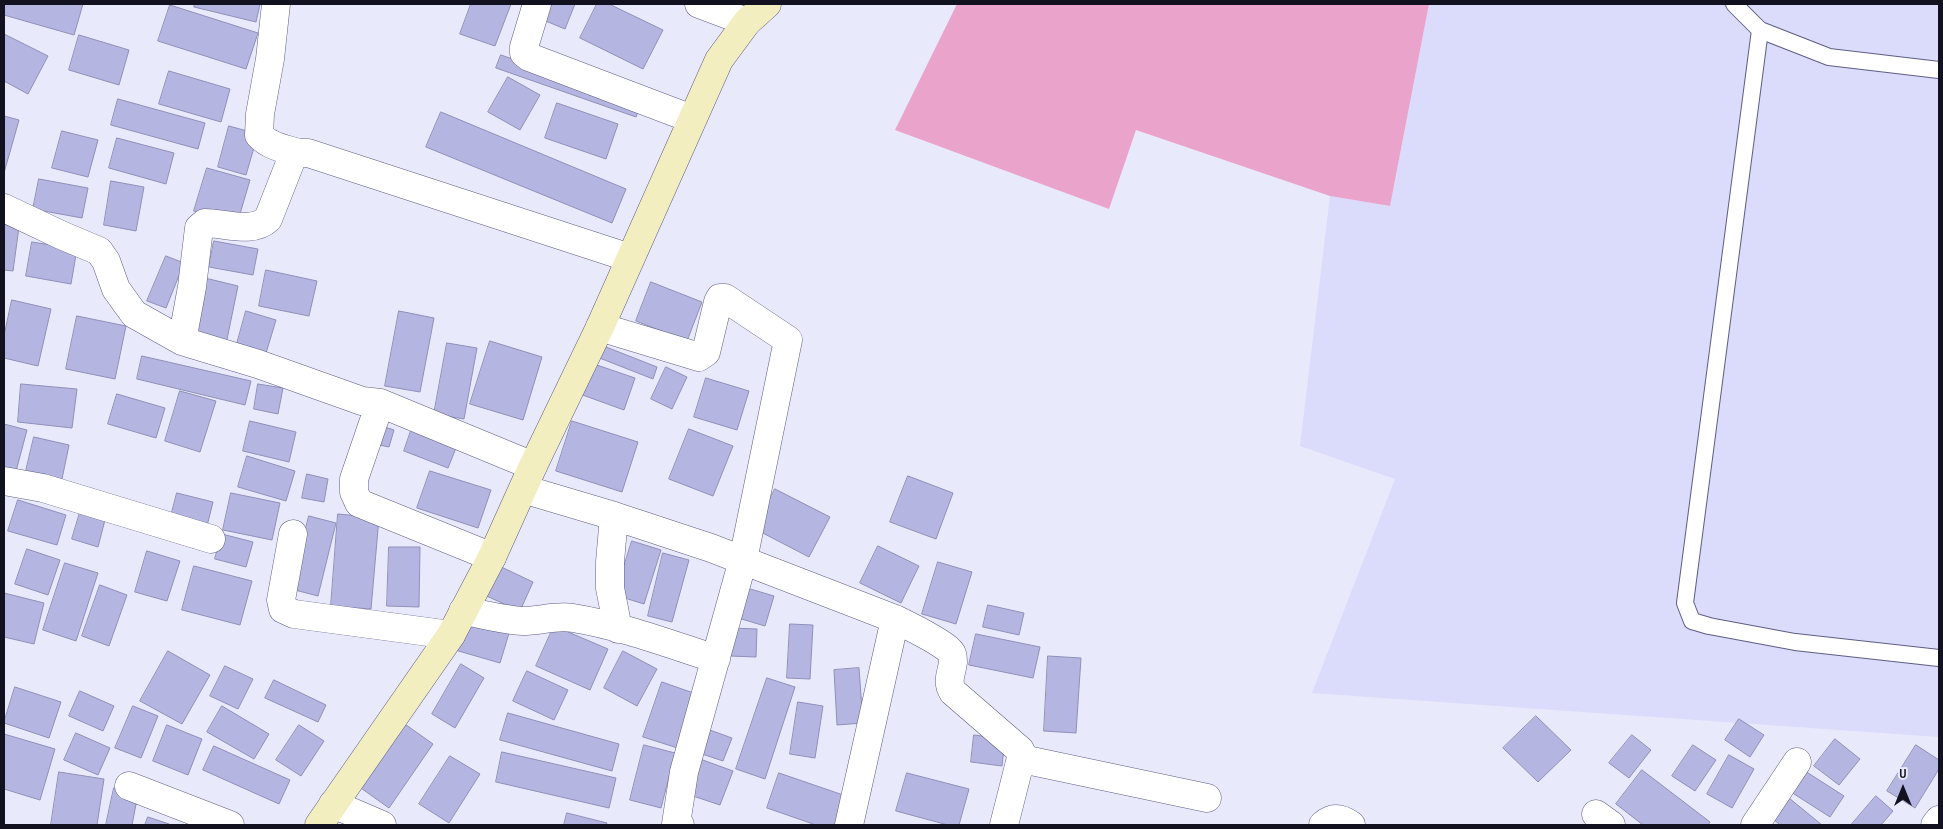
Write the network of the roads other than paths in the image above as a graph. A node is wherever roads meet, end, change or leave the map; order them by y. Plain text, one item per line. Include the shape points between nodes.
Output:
1 (276, 4) edge
2 (537, 4) edge
3 (700, 4) edge
4 (766, 4) edge
5 (1734, 4) edge
6 (746, 22) junction
7 (1760, 30) junction
8 (1939, 70) edge
9 (692, 119) junction
10 (298, 153) junction
11 (4, 208) edge
12 (630, 258) junction
13 (600, 327) junction
14 (182, 341) junction
15 (380, 403) junction
16 (528, 477) junction
17 (4, 480) edge
18 (614, 516) junction
19 (293, 534) dead end
20 (211, 539) dead end
21 (492, 557) junction
22 (743, 560) junction
23 (463, 611) junction
24 (895, 619) junction
25 (618, 629) junction
26 (450, 635) junction
27 (1939, 658) edge
28 (716, 660) junction
29 (1022, 759) junction
30 (1797, 762) dead end
31 (129, 786) dead end
32 (1208, 798) dead end
33 (326, 815) edge
34 (1939, 820) edge
35 (230, 825) edge
36 (382, 825) edge
37 (680, 825) edge
38 (849, 825) edge
39 (1004, 825) edge
40 (1323, 825) edge
41 (1351, 825) edge
42 (1755, 825) edge
43 (1935, 825) edge

1 - 10 street via 259,135 274,145
2 - 9 street via 524,54
3 - 6 street
4 - 6 street
5 - 7 lane
6 - 9 street via 719,60
7 - 8 lane via 1829,57
7 - 27 lane via 1685,603 1692,621 1709,626 1795,642
9 - 12 street
10 - 12 street via 308,153
10 - 14 street via 292,158 268,219 262,225 204,223 199,228
11 - 14 street via 99,251 116,289 134,314
12 - 13 street
13 - 16 street
13 - 22 street via 699,357 706,352 718,302 724,298 788,340
14 - 15 street via 362,401
15 - 16 street
15 - 21 street via 354,479 354,492 359,503
16 - 18 street
16 - 21 street
17 - 20 street via 43,488
18 - 22 street
18 - 25 street via 610,588
19 - 26 street via 281,600 283,609 294,614
21 - 23 street
22 - 24 street
22 - 28 street
23 - 25 street via 522,621 559,616
23 - 26 street
24 - 29 street via 950,650 953,663 948,681 953,692 1020,750
24 - 38 street
25 - 28 street
26 - 33 street
28 - 37 street via 684,772 676,824
29 - 32 street
29 - 39 street
30 - 42 street
31 - 35 street
33 - 36 street
34 - 43 street
40 - 41 street via 1334,818

